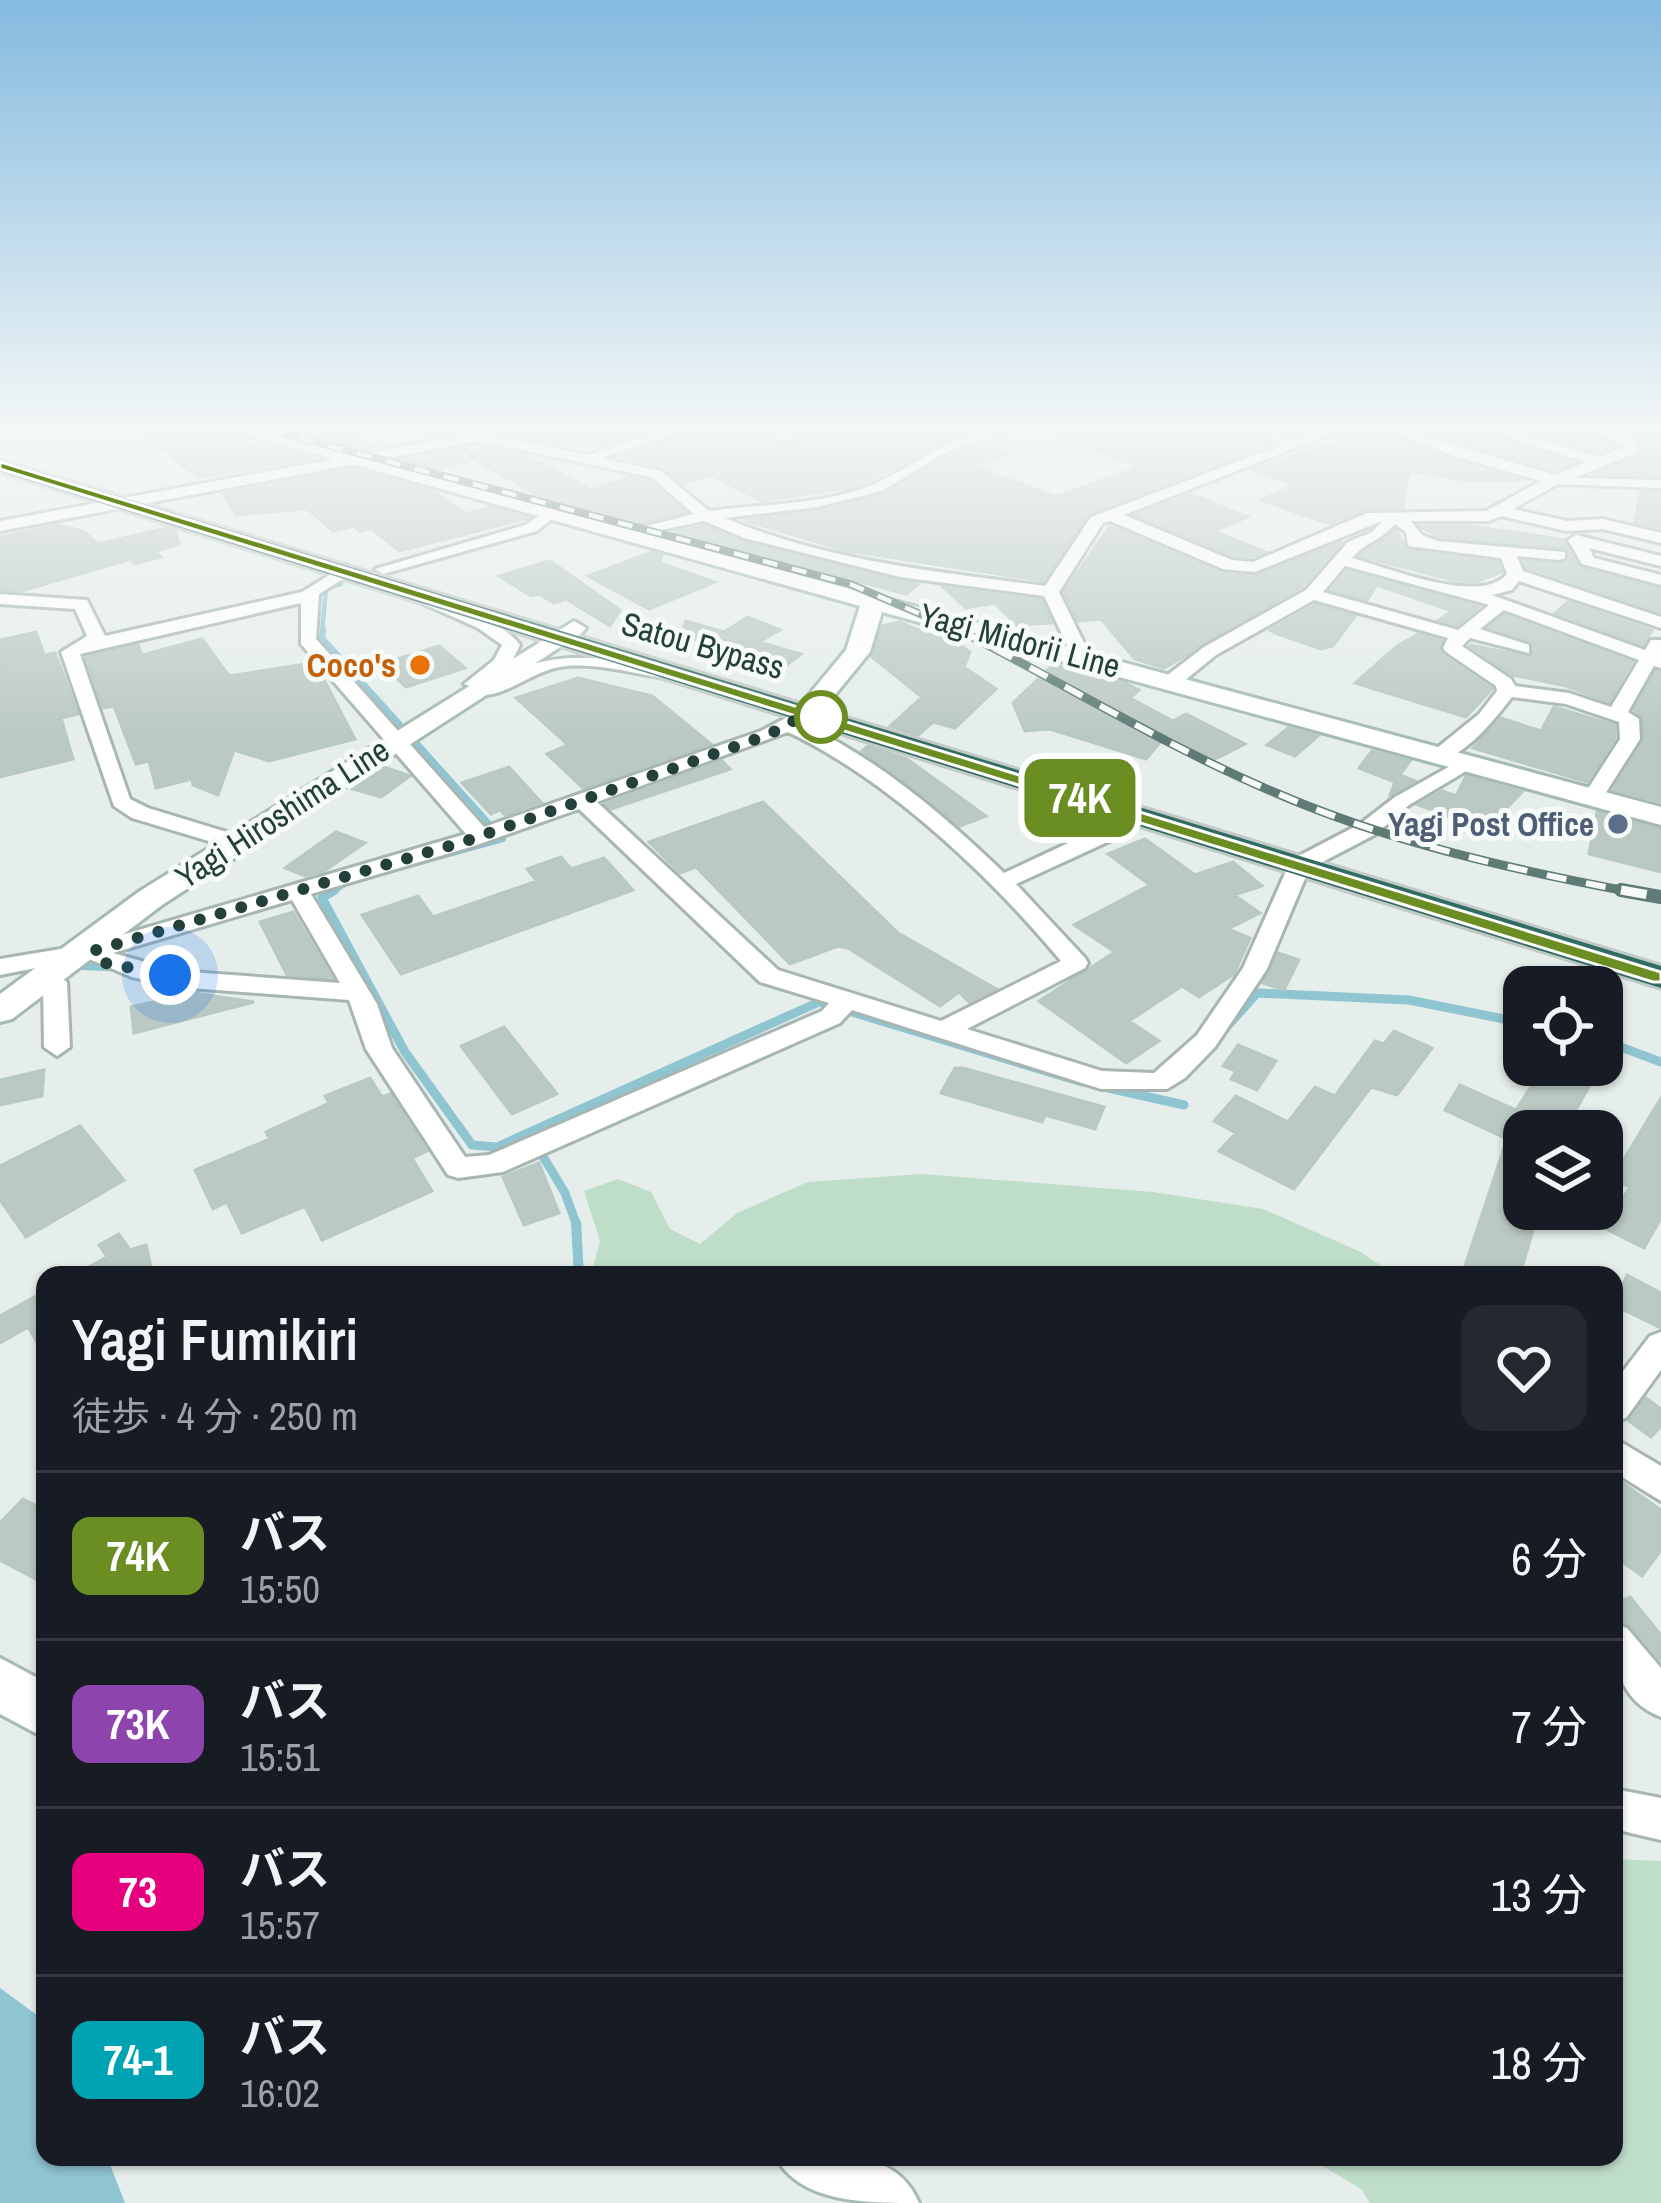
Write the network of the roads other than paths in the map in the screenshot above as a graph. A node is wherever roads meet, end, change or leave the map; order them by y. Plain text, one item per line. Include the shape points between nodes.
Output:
1 (226, 533) edge
2 (249, 533) edge
3 (514, 533) edge
4 (621, 533) edge
5 (638, 533) edge
6 (745, 533) edge
7 (1089, 533) edge
8 (1157, 533) edge
9 (1331, 533) edge
10 (1379, 533) edge
11 (1414, 533) edge
12 (1575, 533) joint
13 (629, 535) junction
14 (1375, 537) junction
15 (1433, 545) junction
16 (1508, 554) junction
17 (1558, 555) dead end
18 (1341, 560) junction
19 (1661, 561) edge
20 (383, 569) junction
21 (345, 573) junction
22 (1516, 574) junction
23 (1661, 580) edge
24 (1051, 592) junction
25 (1312, 594) junction
26 (1471, 594) junction
27 (309, 596) junction
28 (0, 599) edge
29 (428, 599) junction
30 (873, 601) junction
31 (1501, 604) junction
32 (1661, 624) edge
33 (1464, 633) junction
34 (566, 634) junction
35 (89, 646) junction
36 (1523, 649) dead end
37 (1070, 653) junction
38 (1656, 661) edge
39 (666, 672) junction
40 (1172, 681) junction
41 (1507, 692) junction
42 (464, 698) junction
43 (1618, 712) junction
44 (805, 713) junction
45 (398, 739) junction
46 (1439, 756) junction
47 (1468, 764) junction
48 (1593, 798) junction
49 (581, 800) junction
50 (1132, 814) junction
51 (1661, 816) edge
52 (480, 836) junction
53 (235, 842) junction
54 (1312, 860) junction
55 (999, 884) junction
56 (298, 891) junction
57 (1661, 956) edge
58 (69, 960) junction
59 (0, 967) edge
60 (1661, 977) edge
61 (357, 992) junction
62 (847, 1000) junction
63 (0, 1011) edge
64 (944, 1030) junction
65 (57, 1048) dead end
66 (1661, 1345) edge
67 (1623, 1396) edge
68 (1623, 1459) edge
69 (1661, 1485) edge
70 (1623, 1652) edge
71 (0, 1684) edge
72 (1661, 1698) edge
73 (36, 1706) edge
74 (1623, 1811) edge
75 (1661, 1819) edge
76 (823, 2166) edge
77 (887, 2203) edge

1 - 21 highway, Satou Bypass
2 - 20 highway, Satou Bypass
3 - 20 street
4 - 13 main road, Yagi Midorii Line
5 - 13 street
6 - 24 street via 867,566
7 - 24 street
8 - 9 street via 1244,568
10 - 14 street
11 - 15 street
12 - 19 street
12 - 23 street via 1588,562
13 - 30 main road, Yagi Midorii Line
14 - 15 street
14 - 18 street
15 - 16 street
16 - 17 street
16 - 22 street
18 - 25 street
18 - 26 street
20 - 34 highway, Satou Bypass
21 - 27 street
21 - 29 highway, Satou Bypass
22 - 26 street via 1506,586
22 - 32 street
24 - 37 street via 1076,645
25 - 33 street
25 - 40 street
26 - 31 street
27 - 35 street
27 - 45 street via 312,649
28 - 35 street via 81,604 97,638
29 - 34 highway, Satou Bypass
29 - 42 street via 512,645
30 - 37 main road, Yagi Midorii Line
30 - 44 main road via 858,652
31 - 33 street
31 - 38 street
32 - 38 street
33 - 36 street
33 - 41 street via 1452,648
34 - 39 highway, Satou Bypass
34 - 42 main road, Yagi Hiroshima Line
34 - 44 highway, Satou Bypass
35 - 53 street via 70,652 121,802
37 - 40 main road, Yagi Midorii Line
38 - 43 street
39 - 42 street via 564,660
39 - 44 highway, Satou Bypass
40 - 46 main road, Yagi Midorii Line
41 - 43 street
41 - 46 street
42 - 45 main road, Yagi Hiroshima Line
43 - 48 street via 1629,719 1630,739
44 - 49 street
44 - 50 highway, Satou Bypass
44 - 54 highway, Satou Bypass
44 - 55 street via 817,735 942,829
45 - 52 street
45 - 53 main road, Yagi Hiroshima Line
46 - 47 main road, Yagi Midorii Line
47 - 48 main road, Yagi Midorii Line
47 - 54 street
48 - 51 main road, Yagi Midorii Line
49 - 52 street
49 - 62 street via 769,976
50 - 54 highway, Satou Bypass
50 - 55 street via 1119,828
52 - 56 street
53 - 58 main road, Yagi Hiroshima Line
54 - 57 highway, Satou Bypass
54 - 60 highway, Satou Bypass
54 - 64 street via 1206,1041 1158,1082 1101,1080
55 - 64 street via 1076,963
56 - 58 street
56 - 61 street
58 - 59 street
58 - 61 street via 203,981
58 - 63 main road, Yagi Hiroshima Line
58 - 65 street via 56,982
61 - 62 street via 379,1048 458,1168 493,1165 831,1017
62 - 64 street
66 - 67 street
68 - 69 street
70 - 72 street
71 - 73 main road
74 - 75 street
76 - 77 main road

